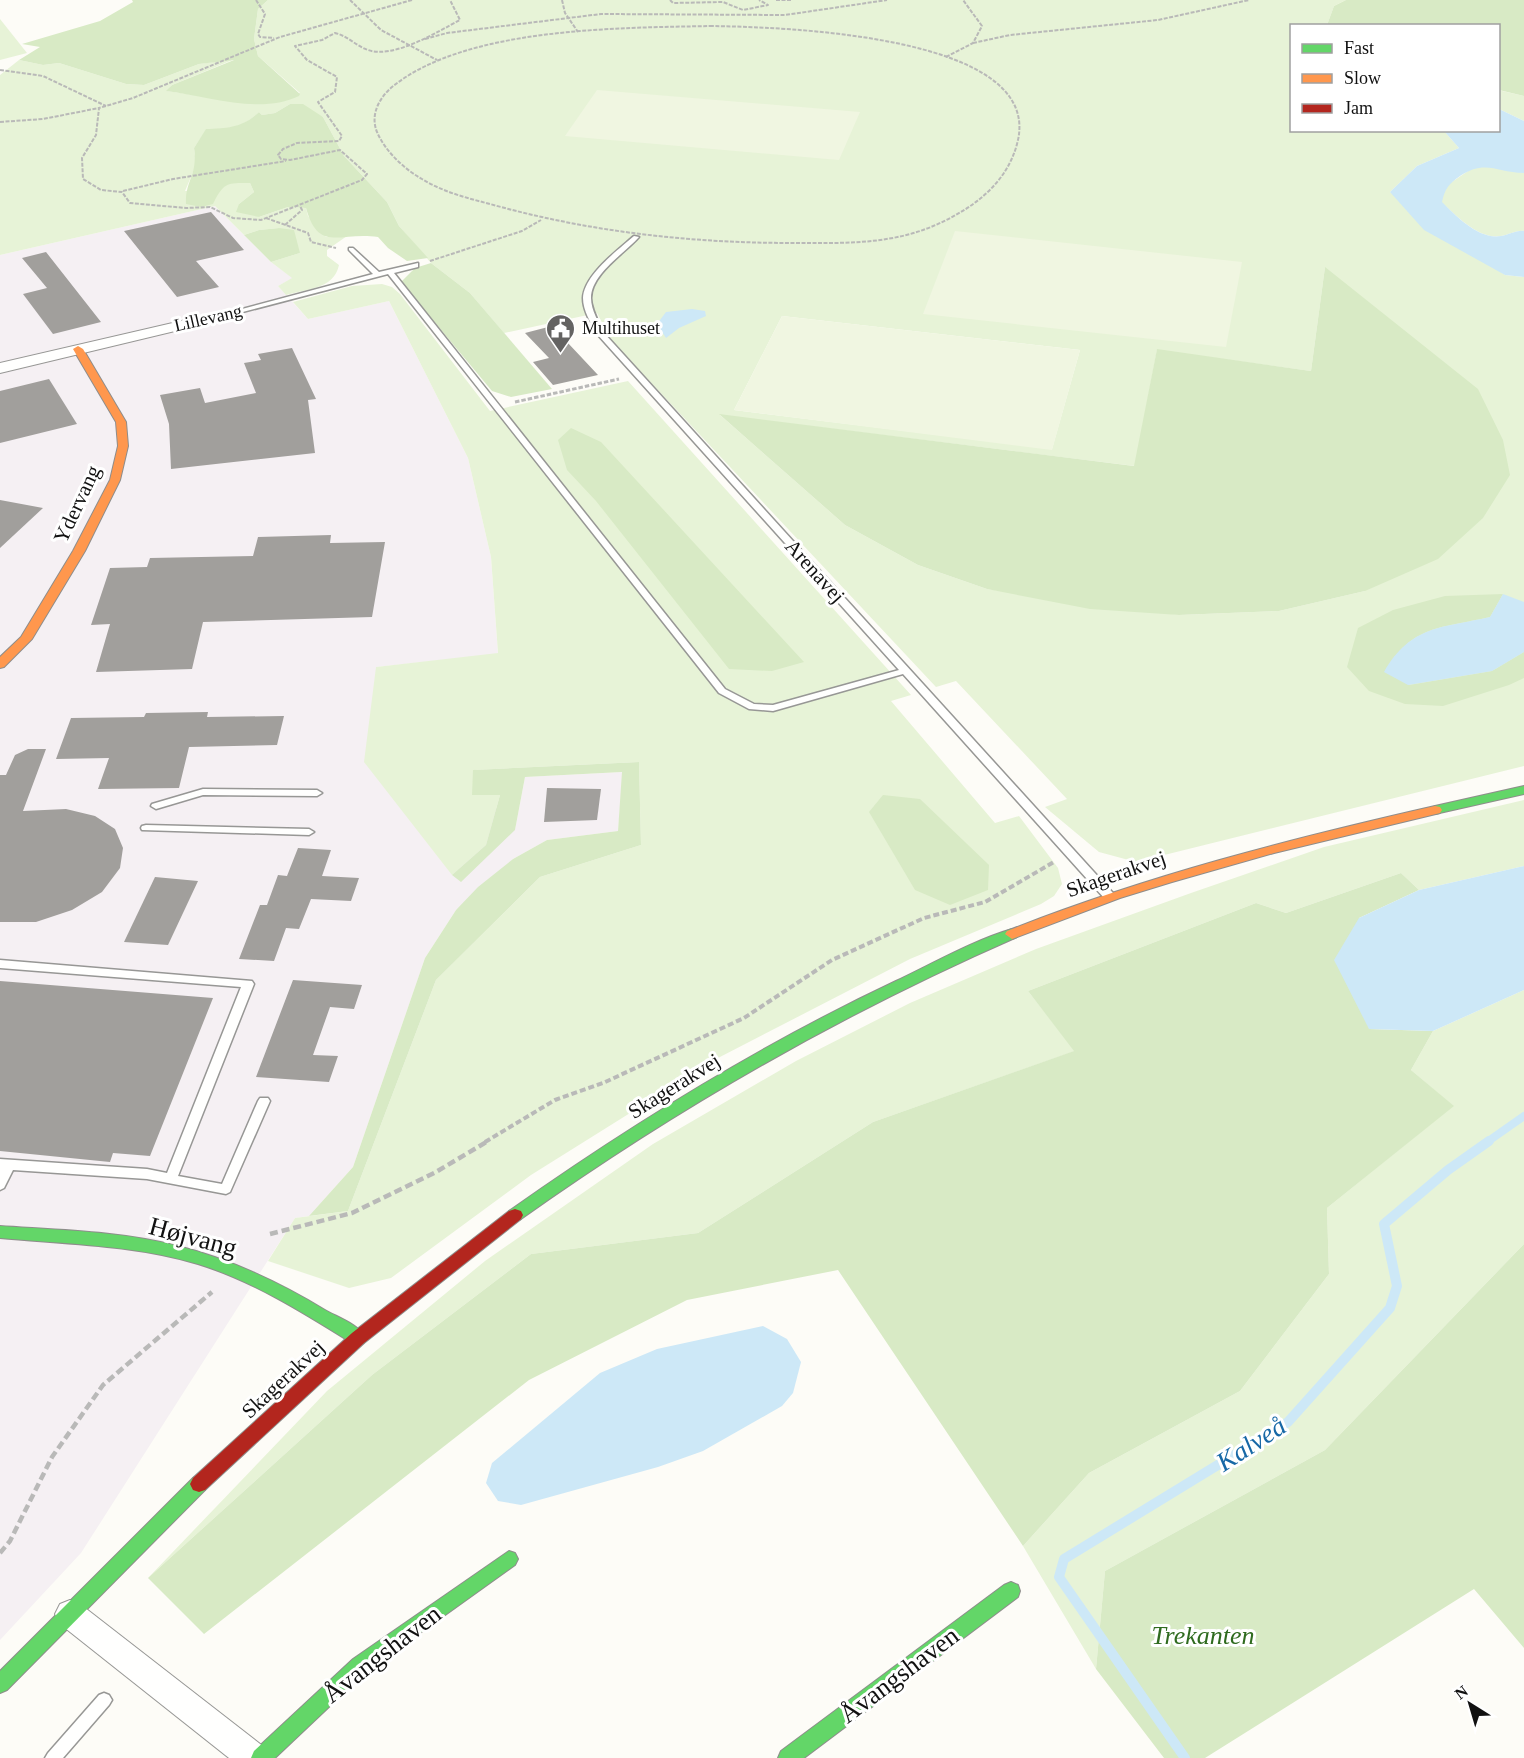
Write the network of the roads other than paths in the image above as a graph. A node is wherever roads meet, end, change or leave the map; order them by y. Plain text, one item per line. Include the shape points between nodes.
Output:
1 (636, 237) road end
2 (351, 249) road end
3 (415, 265) road end
4 (390, 272) junction
5 (378, 275) junction
6 (220, 316) joint
7 (78, 349) junction
8 (0, 368) edge
9 (0, 663) edge
10 (905, 671) junction
11 (1524, 790) edge
12 (316, 793) dead end
13 (156, 806) dead end
14 (146, 828) dead end
15 (309, 832) dead end
16 (1109, 896) junction
17 (0, 964) edge
18 (264, 1101) dead end
19 (4, 1164) edge
20 (171, 1179) junction
21 (0, 1185) edge
22 (0, 1232) edge
23 (358, 1338) junction
24 (509, 1559) dead end
25 (1011, 1591) dead end
26 (70, 1614) junction
27 (0, 1684) edge
28 (104, 1700) dead end
29 (53, 1758) edge
30 (253, 1758) edge
31 (261, 1758) edge
32 (788, 1758) edge

1 - 10 lane, Arenavej via 596,275 586,297 601,334
2 - 5 lane
3 - 4 lane, Lillevang
4 - 5 lane, Lillevang
4 - 10 lane via 723,691 752,707 773,708
5 - 6 lane, Lillevang
6 - 7 street, Lillevang
7 - 8 street, Lillevang
7 - 9 street, Ydervang via 121,422 123,446 115,480 79,551 26,639
10 - 16 lane, Arenavej
11 - 16 street, Skagerakvej via 1252,853
12 - 13 lane via 203,792
14 - 15 lane
16 - 23 street, Skagerakvej via 930,969 730,1074 524,1207
17 - 20 lane via 248,984
18 - 20 lane via 226,1189
19 - 20 lane
19 - 21 lane
22 - 23 street, Højvang via 178,1252 262,1282
23 - 26 street, Skagerakvej via 183,1500
24 - 31 street, Åvangshaven via 360,1665
25 - 32 street, Åvangshaven
26 - 27 street, Skagerakvej
26 - 30 street
28 - 29 lane

